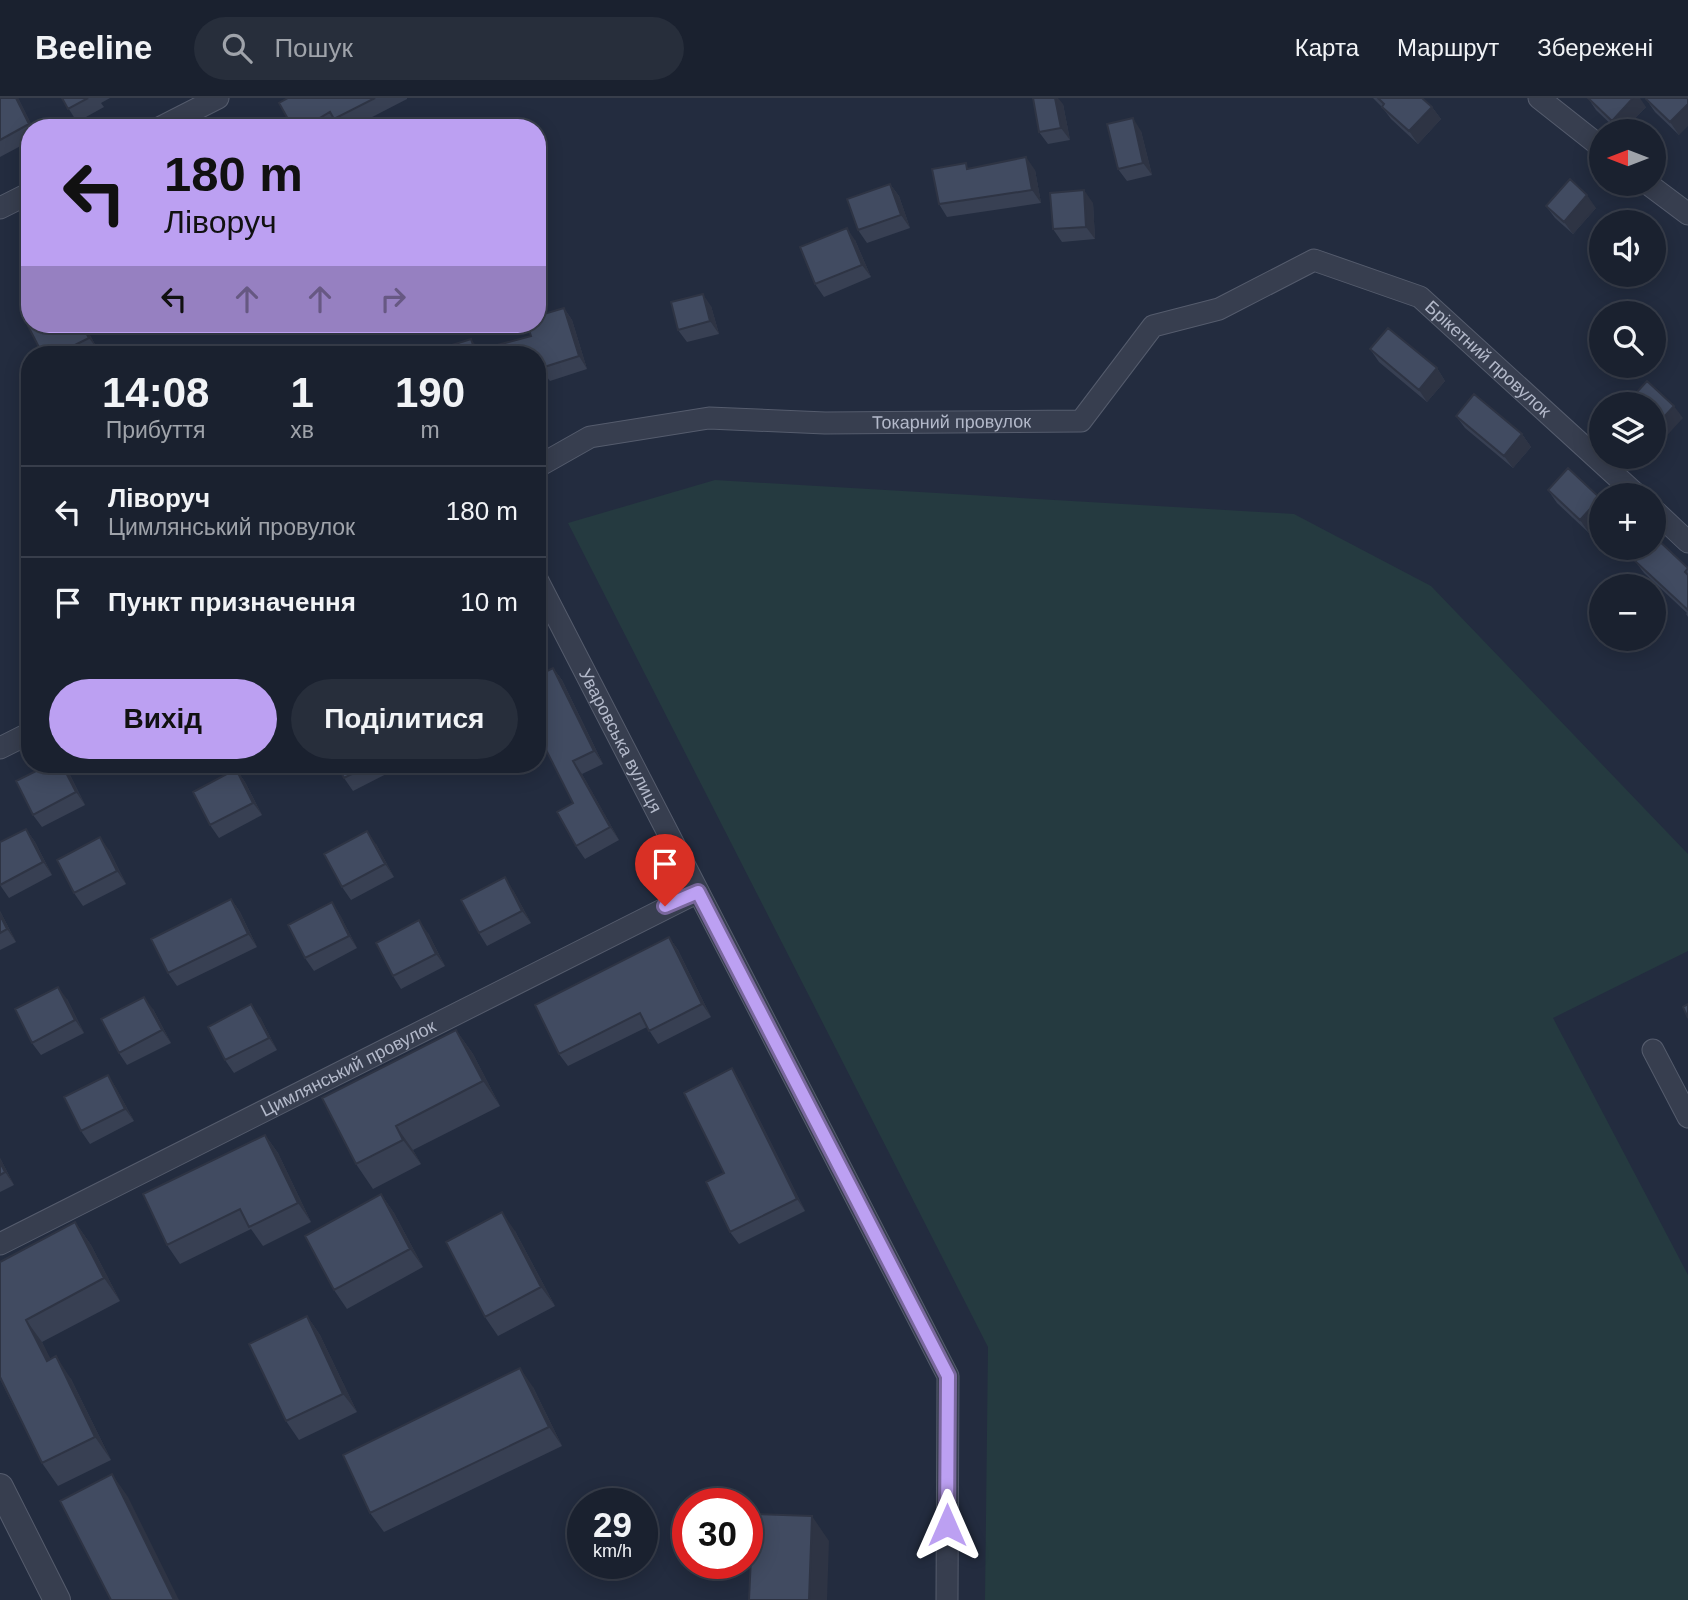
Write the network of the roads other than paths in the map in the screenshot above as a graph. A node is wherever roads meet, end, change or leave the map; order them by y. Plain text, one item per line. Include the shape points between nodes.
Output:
1 (218, 98) edge
2 (1539, 98) edge
3 (177, 119) edge
4 (1589, 138) edge
5 (1664, 196) edge
6 (21, 198) edge
7 (0, 208) edge
8 (1688, 214) edge
9 (1314, 260) joint
10 (546, 462) edge
11 (1624, 483) edge
12 (1666, 521) edge
13 (1688, 542) edge
14 (546, 596) edge
15 (21, 738) edge
16 (0, 748) edge
17 (698, 892) junction
18 (1653, 1050) dead end
19 (1688, 1117) edge
20 (0, 1244) edge
21 (0, 1487) edge
22 (57, 1600) edge
23 (947, 1600) edge

1 - 3 street
2 - 4 street
5 - 8 street
6 - 7 street
9 - 10 street, Токарний провулок via 1219,309 1153,326 1081,421 825,423 709,418 590,437
9 - 11 street, Брiкетний провулок via 1420,297
12 - 13 street
14 - 17 street, Уваровська вулиця
15 - 16 street
17 - 20 street, Цимлянський провулок
17 - 23 street, Уваровська вулиця via 948,1376
18 - 19 street
21 - 22 street

